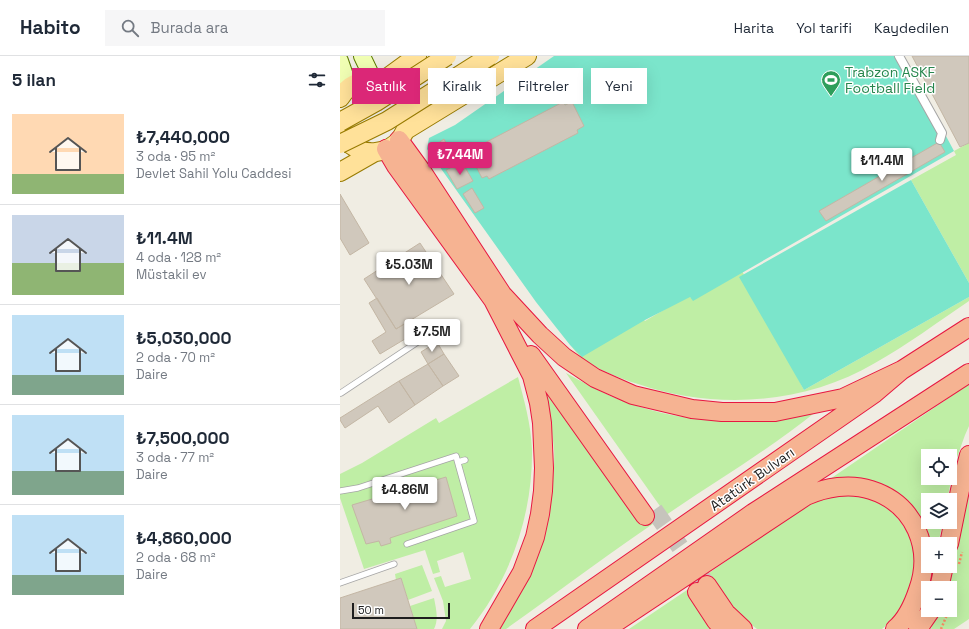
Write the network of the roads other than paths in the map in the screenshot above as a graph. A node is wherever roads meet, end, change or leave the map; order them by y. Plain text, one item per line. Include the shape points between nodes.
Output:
1 (362, 56) edge
2 (417, 56) edge
3 (447, 56) edge
4 (490, 56) edge
5 (527, 56) edge
6 (899, 56) edge
7 (340, 61) edge
8 (370, 68) edge
9 (398, 68) edge
10 (352, 87) edge
11 (342, 94) edge
12 (407, 104) edge
13 (340, 122) edge
14 (340, 133) edge
15 (940, 140) dead end
16 (392, 143) junction
17 (340, 144) edge
18 (340, 172) edge
19 (497, 297) junction
20 (969, 327) edge
21 (437, 329) dead end
22 (902, 370) junction
23 (969, 372) edge
24 (340, 392) edge
25 (969, 455) edge
26 (465, 460) dead end
27 (458, 462) junction
28 (340, 491) edge
29 (649, 513) tunnel mouth
30 (950, 537) edge
31 (407, 544) dead end
32 (394, 564) dead end
33 (340, 583) edge
34 (926, 617) edge
35 (489, 629) edge
36 (535, 629) edge
37 (587, 629) edge
38 (606, 629) edge
39 (723, 629) edge
40 (743, 629) edge
41 (895, 629) edge
42 (918, 629) edge

1 - 8 main road
2 - 9 main road
3 - 13 main road, bridge
4 - 17 main road, bridge via 387,121
5 - 16 main road
6 - 15 street via 942,133
7 - 11 main road
10 - 11 main road
12 - 16 main road via 409,119
14 - 16 main road via 353,147 364,151
16 - 18 main road
16 - 19 highway via 423,173
19 - 22 highway via 564,357 595,378 633,395 692,409 775,412 843,398
19 - 29 highway via 532,339
19 - 35 highway via 532,376 539,404 544,491 535,537 522,572
20 - 22 highway, Atatürk Bulvarı
21 - 24 lane
22 - 36 highway, Atatürk Bulvarı via 876,393
23 - 37 highway, Atatürk Bulvarı via 753,514
25 - 30 highway
26 - 27 lane
27 - 28 lane via 456,456 414,466 358,488
27 - 31 lane via 474,521
32 - 33 lane
34 - 42 highway
38 - 41 highway via 806,496 836,487 859,487 883,495 905,512 918,531 924,555 921,582 913,607
39 - 40 highway via 716,622 702,589

